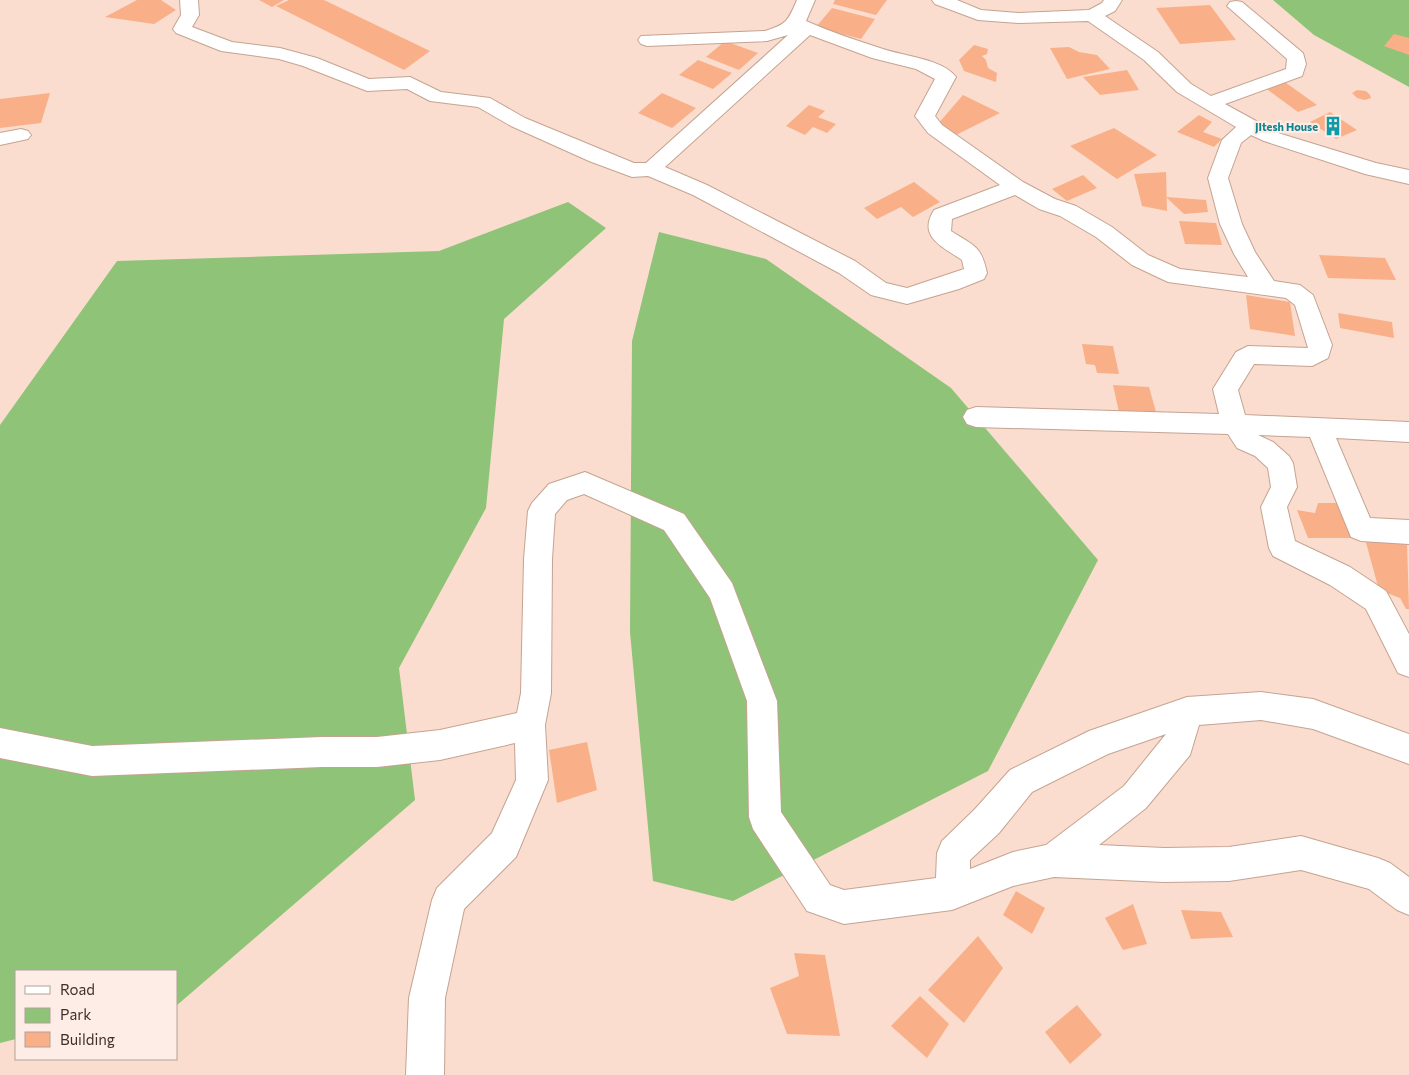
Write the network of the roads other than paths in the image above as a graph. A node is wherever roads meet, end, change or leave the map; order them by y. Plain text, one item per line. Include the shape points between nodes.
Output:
1 (189, 0) edge
2 (806, 0) edge
3 (941, 0) edge
4 (1113, 0) edge
5 (1236, 6) dead end
6 (1092, 15) junction
7 (802, 26) junction
8 (647, 40) dead end
9 (1210, 103) junction
10 (1250, 127) junction
11 (21, 135) dead end
12 (0, 139) edge
13 (651, 169) junction
14 (1409, 177) edge
15 (1016, 186) junction
16 (1266, 288) junction
17 (976, 417) dead end
18 (1235, 425) junction
19 (1318, 427) junction
20 (1409, 432) edge
21 (1409, 532) edge
22 (1409, 663) edge
23 (1187, 712) junction
24 (530, 725) junction
25 (0, 743) edge
26 (1409, 749) edge
27 (1054, 860) junction
28 (952, 893) junction
29 (1409, 898) edge
30 (425, 1075) edge

1 - 13 street via 190,14 182,29 228,47 310,62 367,85 410,83 437,97 483,102 518,122 596,156 632,170
2 - 7 street
3 - 6 street via 978,15 1019,18
4 - 6 street via 1109,7
5 - 9 street via 1296,57 1295,72
6 - 9 street via 1151,56 1184,88
7 - 8 street via 767,36
7 - 13 street
7 - 15 street via 879,54 923,65 946,77 925,116 928,122
9 - 10 street
10 - 14 street via 1372,169
10 - 16 street via 1232,140 1218,178 1231,224
11 - 12 street
13 - 15 street via 700,190 847,267 879,289 907,296 976,273 972,256 940,234 942,215
15 - 16 street via 1047,204 1068,211 1104,232 1140,260 1176,276
16 - 18 street via 1292,291 1305,301 1320,345 1319,352 1312,357 1248,355 1241,361 1239,370 1225,389
17 - 18 street
18 - 19 street
18 - 22 street via 1246,441 1264,449 1280,463 1284,487 1274,506 1283,548 1340,576 1376,600
19 - 20 street
19 - 21 street via 1360,529
23 - 26 street via 1261,706 1313,714
23 - 27 street via 1179,744 1135,797
23 - 28 street via 1100,742 1021,781 987,821 954,852
24 - 25 street via 440,745 377,752 92,761
24 - 28 street via 536,692 542,511 558,492 585,484 674,522 722,592 762,701 766,817 818,899 844,907
24 - 30 street via 532,780 504,846 449,900 427,998
27 - 28 street via 1013,869
27 - 29 street via 1220,864 1301,853 1378,875

